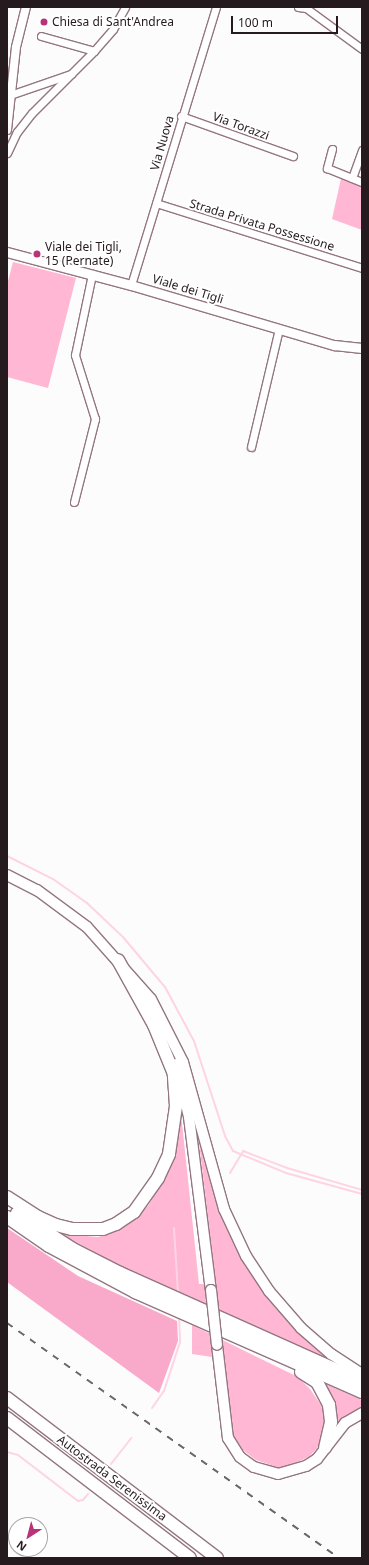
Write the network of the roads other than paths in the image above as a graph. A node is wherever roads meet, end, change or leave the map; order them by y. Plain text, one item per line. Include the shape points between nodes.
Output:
1 (26, 7) edge
2 (125, 7) edge
3 (216, 7) edge
4 (298, 7) edge
5 (306, 8) edge
6 (41, 36) dead end
7 (362, 49) edge
8 (94, 51) junction
9 (72, 74) junction
10 (9, 95) edge
11 (182, 116) junction
12 (7, 131) edge
13 (17, 132) junction
14 (332, 149) dead end
15 (362, 150) edge
16 (7, 153) edge
17 (292, 156) dead end
18 (352, 178) junction
19 (362, 182) edge
20 (156, 204) junction
21 (7, 252) edge
22 (362, 268) edge
23 (92, 274) junction
24 (131, 285) junction
25 (279, 328) junction
26 (362, 348) edge
27 (251, 447) dead end
28 (74, 502) dead end
29 (7, 875) edge
30 (118, 960) junction
31 (7, 1197) edge
32 (7, 1206) edge
33 (7, 1217) edge
34 (179, 1306) junction
35 (226, 1332) junction
36 (362, 1374) edge
37 (362, 1381) edge
38 (362, 1392) edge
39 (7, 1398) edge
40 (362, 1413) edge
41 (7, 1418) edge
42 (325, 1448) junction
43 (190, 1558) edge
44 (217, 1558) edge

1 - 10 street via 16,47
2 - 8 street via 113,29
3 - 11 street, Via Nuova
4 - 5 street
5 - 7 street
6 - 8 street
8 - 9 street
9 - 10 street
9 - 13 street via 32,113
10 - 12 street
11 - 17 street, Via Torazzi
11 - 20 street, Via Nuova
12 - 13 street
13 - 16 street
14 - 18 street via 327,168
15 - 18 street
18 - 19 street
20 - 22 street, Strada Privata Possessione
20 - 24 street, Via Nuova
21 - 23 main road, Viale dei Tigli
23 - 24 main road, Viale dei Tigli
23 - 28 street via 75,355 95,418
24 - 25 main road, Viale dei Tigli
25 - 26 main road, Viale dei Tigli via 334,345
25 - 27 street
29 - 30 main road via 37,890 69,913 93,932
30 - 31 highway via 154,1025 174,1074 176,1106 169,1154 158,1178 134,1212 103,1229 72,1229 56,1225
30 - 36 main road via 151,999 183,1062 219,1192 246,1256 269,1291 301,1328 332,1354
30 - 42 main road, bridge via 158,1019 175,1059 189,1117 226,1430 231,1445 240,1457 260,1470 278,1474 306,1466
32 - 34 highway via 73,1249
33 - 34 highway via 93,1272
34 - 35 highway
34 - 37 highway
35 - 38 highway
35 - 42 highway via 258,1353 306,1374 317,1382 326,1397 331,1414
39 - 44 highway, Autostrada Serenissima
40 - 42 main road via 345,1423
41 - 43 highway, Autostrada Serenissima

